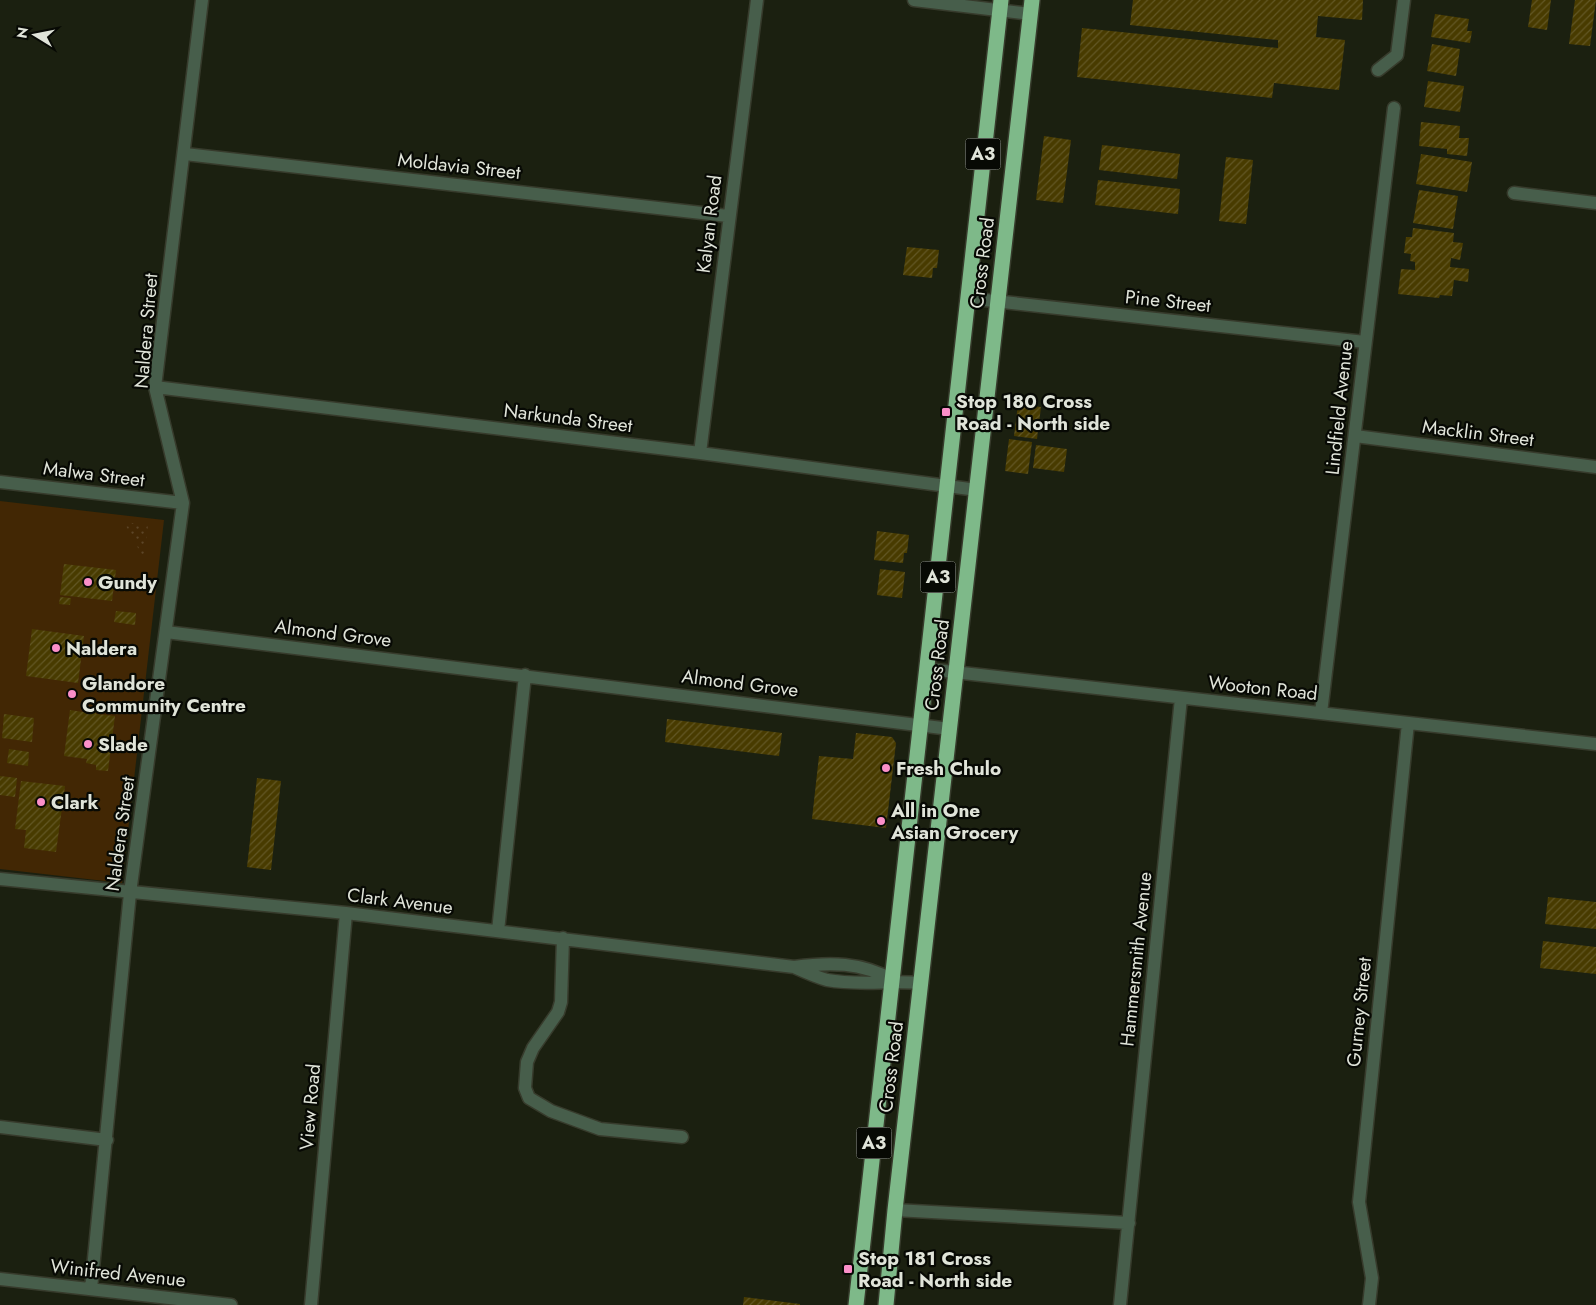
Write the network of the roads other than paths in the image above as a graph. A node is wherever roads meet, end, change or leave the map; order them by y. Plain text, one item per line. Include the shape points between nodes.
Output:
1 (202, 0) edge
2 (757, 0) edge
3 (914, 0) edge
4 (1404, 0) edge
5 (1000, 5) edge
6 (1032, 7) edge
7 (1378, 70) dead end
8 (1394, 108) dead end
9 (185, 154) junction
10 (1514, 193) dead end
11 (1596, 203) edge
12 (728, 216) junction
13 (967, 298) junction
14 (998, 301) junction
15 (1365, 342) junction
16 (155, 387) junction
17 (1355, 436) junction
18 (700, 453) junction
19 (1596, 467) edge
20 (0, 482) edge
21 (948, 486) junction
22 (977, 490) junction
23 (183, 503) junction
24 (166, 632) junction
25 (927, 668) junction
26 (957, 672) junction
27 (525, 675) junction
28 (1181, 698) junction
29 (1321, 713) junction
30 (1408, 723) junction
31 (920, 725) junction
32 (950, 729) junction
33 (1596, 744) edge
34 (0, 879) edge
35 (130, 893) junction
36 (346, 913) junction
37 (498, 931) junction
38 (563, 938) junction
39 (892, 980) junction
40 (922, 983) junction
41 (0, 1127) edge
42 (682, 1137) dead end
43 (107, 1140) junction
44 (895, 1210) junction
45 (1129, 1222) junction
46 (0, 1279) edge
47 (91, 1289) junction
48 (231, 1305) edge
49 (311, 1305) edge
50 (856, 1305) edge
51 (886, 1305) edge
52 (1120, 1305) edge
53 (1369, 1305) edge

1 - 9 street, Naldera Street
2 - 12 street, Kalyan Road
3 - 5 street
4 - 7 street via 1397,55
5 - 6 street
5 - 13 highway, Cross Road / A3
6 - 14 highway, Cross Road / A3
8 - 15 street, Lindfield Avenue
9 - 12 street, Moldavia Street
9 - 16 street, Naldera Street
10 - 11 street
12 - 18 street, Kalyan Road
13 - 14 street, Pine Street
13 - 21 highway, Cross Road / A3
14 - 15 street, Pine Street
14 - 22 highway, Cross Road / A3
15 - 17 street, Lindfield Avenue
16 - 18 street, Narkunda Street
16 - 23 street, Naldera Street
17 - 19 street, Macklin Street
17 - 29 street, Lindfield Avenue
18 - 21 street, Narkunda Street
20 - 23 street, Malwa Street
21 - 22 street, Narkunda Street
21 - 25 highway, Cross Road / A3
22 - 26 highway, Cross Road / A3
23 - 24 street, Naldera Street
24 - 27 street, Almond Grove
24 - 35 street, Naldera Street
25 - 26 street, Wooton Road
25 - 31 highway, Cross Road / A3
26 - 28 street, Wooton Road
26 - 32 highway, Cross Road / A3
27 - 31 street, Almond Grove
27 - 37 street
28 - 29 street, Wooton Road
28 - 45 street, Hammersmith Avenue
29 - 30 street, Wooton Road
30 - 33 street, Wooton Road
30 - 53 street, Gurney Street via 1359,1202 1372,1278
31 - 32 street, Almond Grove
31 - 39 highway, Cross Road / A3
32 - 40 highway, Cross Road / A3
34 - 35 street, Clark Avenue
35 - 36 street, Clark Avenue
35 - 43 street, Naldera Street
36 - 37 street, Clark Avenue
36 - 49 street, View Road
37 - 38 street, Clark Avenue
38 - 39 street, Clark Avenue via 794,967 828,980 870,984
38 - 42 street via 561,1002 527,1062 525,1088 529,1098 551,1111 600,1129
39 - 40 street, Clark Avenue
39 - 50 highway, Cross Road / A3
40 - 44 highway, Cross Road / A3
41 - 43 street
43 - 47 street, Naldera Street
44 - 45 street
44 - 51 highway, Cross Road / A3
45 - 52 street, Hammersmith Avenue
46 - 47 street, Winifred Avenue
47 - 48 street, Winifred Avenue

